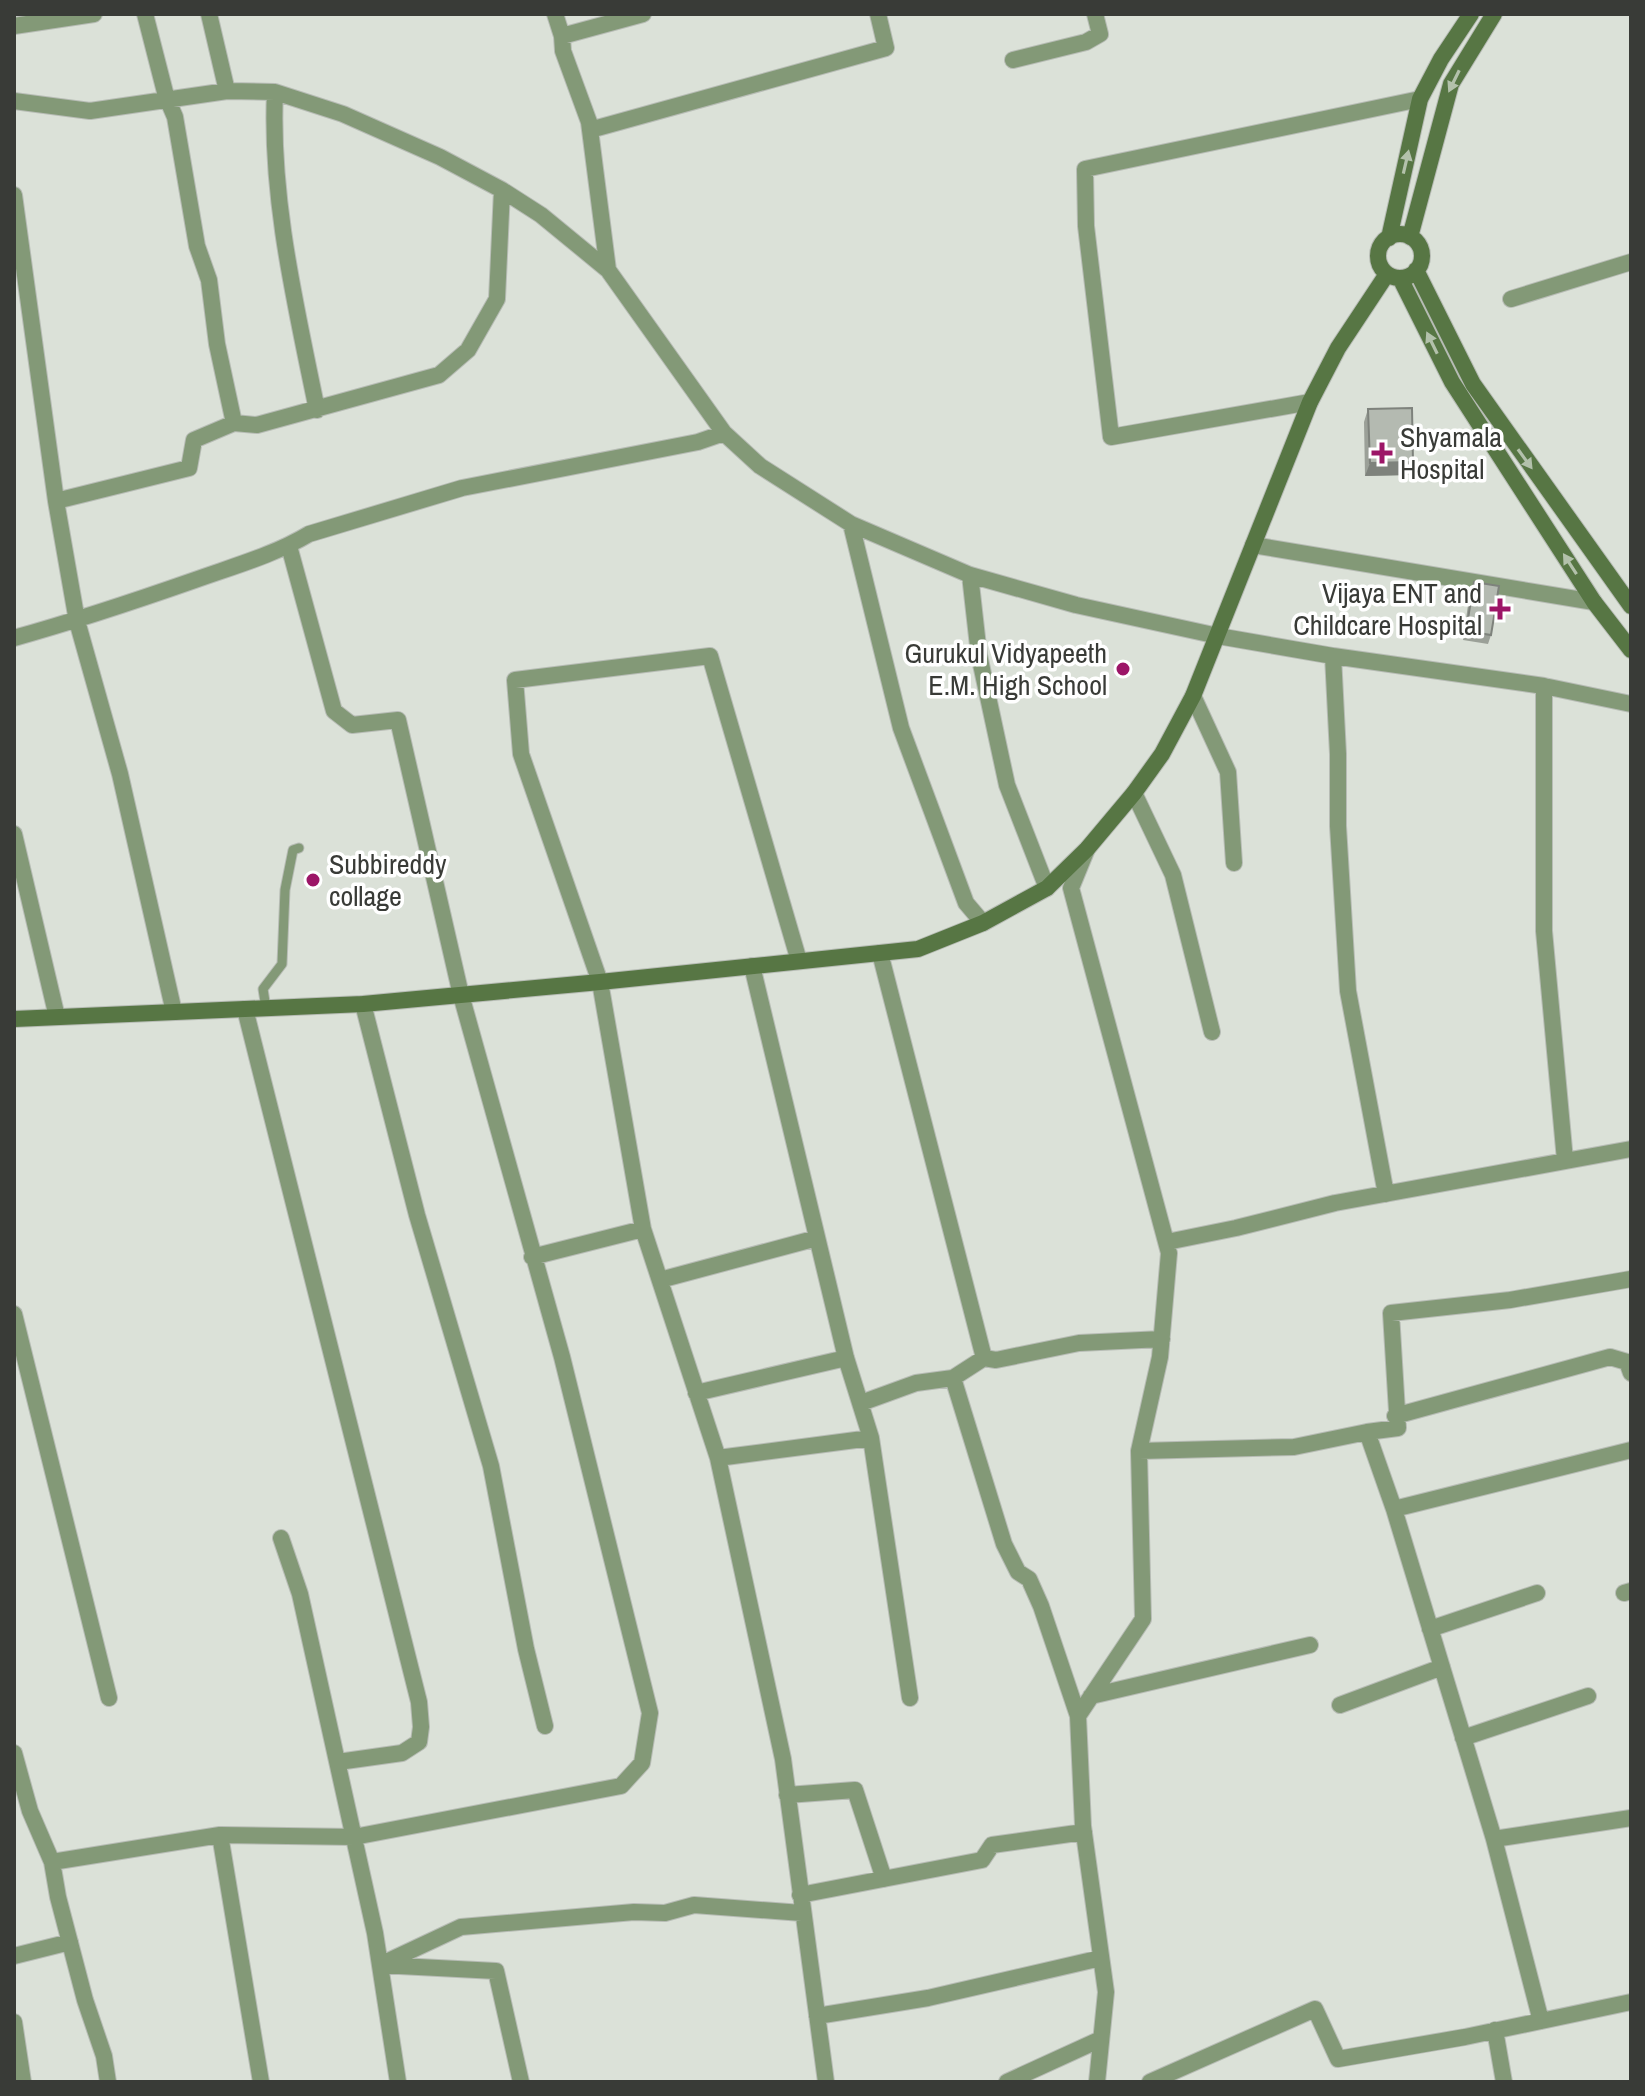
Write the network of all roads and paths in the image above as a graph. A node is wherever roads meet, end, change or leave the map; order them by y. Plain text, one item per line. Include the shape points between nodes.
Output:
1 (94, 14) edge
2 (145, 14) edge
3 (209, 14) edge
4 (555, 14) edge
5 (643, 14) edge
6 (878, 14) edge
7 (1095, 14) edge
8 (1471, 14) edge
9 (1494, 14) edge
10 (14, 26) edge
11 (562, 36) junction
12 (1013, 60) dead end
13 (227, 91) junction
14 (275, 92) junction
15 (1420, 99) junction
16 (168, 100) junction
17 (14, 101) edge
18 (590, 130) junction
19 (502, 190) junction
20 (14, 195) edge
21 (1410, 237) junction
22 (1389, 238) junction
23 (1631, 262) edge
24 (608, 270) junction
25 (1416, 270) junction
26 (1394, 276) junction
27 (1511, 299) dead end
28 (1310, 402) junction
29 (317, 410) junction
30 (234, 423) junction
31 (724, 433) junction
32 (56, 501) junction
33 (851, 524) junction
34 (1253, 545) junction
35 (289, 546) junction
36 (970, 575) junction
37 (1594, 602) junction
38 (1631, 606) edge
39 (77, 621) junction
40 (1218, 636) junction
41 (14, 638) edge
42 (1631, 650) edge
43 (1333, 656) junction
44 (1544, 686) junction
45 (1193, 696) junction
46 (1631, 704) edge
47 (1134, 793) junction
48 (14, 834) edge
49 (299, 848) dead end
50 (1087, 849) junction
51 (1234, 863) dead end
52 (1047, 888) junction
53 (983, 923) junction
54 (880, 953) junction
55 (799, 961) junction
56 (752, 966) junction
57 (600, 982) junction
58 (461, 995) junction
59 (363, 1004) junction
60 (266, 1008) junction
61 (245, 1009) junction
62 (174, 1012) junction
63 (57, 1017) junction
64 (14, 1019) edge
65 (1212, 1032) dead end
66 (1631, 1149) edge
67 (1565, 1160) junction
68 (1386, 1194) junction
69 (643, 1229) junction
70 (817, 1238) junction
71 (1167, 1242) junction
72 (532, 1257) junction
73 (1631, 1279) edge
74 (660, 1280) junction
75 (14, 1314) edge
76 (1162, 1339) junction
77 (846, 1358) junction
78 (984, 1358) junction
79 (1631, 1373) edge
80 (953, 1378) junction
81 (696, 1393) junction
82 (861, 1403) junction
83 (1395, 1416) junction
84 (1367, 1432) junction
85 (871, 1438) junction
86 (1631, 1450) edge
87 (1139, 1451) junction
88 (718, 1458) junction
89 (1394, 1509) junction
90 (281, 1538) dead end
91 (1537, 1593) dead end
92 (1430, 1629) junction
93 (1310, 1645) dead end
94 (1442, 1667) junction
95 (1091, 1696) junction
96 (1588, 1696) dead end
97 (109, 1698) dead end
98 (910, 1698) dead end
99 (1340, 1705) dead end
100 (1078, 1716) junction
101 (545, 1726) dead end
102 (1463, 1738) junction
103 (14, 1753) edge
104 (338, 1762) junction
105 (787, 1795) junction
106 (1631, 1818) edge
107 (1084, 1832) junction
108 (220, 1835) junction
109 (354, 1837) junction
110 (1494, 1839) junction
111 (52, 1862) junction
112 (884, 1879) junction
113 (800, 1895) junction
114 (802, 1913) junction
115 (70, 1942) junction
116 (14, 1956) edge
117 (1101, 1958) junction
118 (380, 1965) junction
119 (1631, 2002) edge
120 (817, 2016) junction
121 (1541, 2021) junction
122 (14, 2022) edge
123 (1495, 2030) junction
124 (1101, 2039) junction
125 (23, 2082) edge
126 (108, 2082) edge
127 (261, 2082) edge
128 (398, 2082) edge
129 (521, 2082) edge
130 (826, 2082) edge
131 (1007, 2082) edge
132 (1097, 2082) edge
133 (1150, 2082) edge
134 (1504, 2082) edge

1 - 10 street
2 - 16 street
3 - 13 street
4 - 11 street
5 - 11 street
6 - 18 street via 886,48
7 - 12 street via 1100,34 1086,42
8 - 15 main road
9 -> 21 main road via 1451,84
11 - 18 street
13 - 14 street
13 - 16 street
14 - 19 street via 343,114
14 - 29 street via 273,131 288,263
22 -> 15 main road
15 - 28 street via 1085,169 1086,226 1111,437
16 - 17 street via 90,111
16 - 30 street via 197,246 209,280
18 - 24 street
19 - 24 street
19 - 29 street via 497,299 468,350 439,375
20 - 32 street
21 - 22 main road
21 - 25 main road via 1422,254
22 - 26 main road via 1379,256 1382,269
23 - 27 street
24 - 31 street
25 - 26 main road via 1407,277
25 -> 38 main road via 1473,384
26 - 28 main road via 1338,348
37 -> 26 main road via 1452,382
28 - 34 main road
29 - 30 street via 257,425
30 - 32 street via 194,440 189,468
31 - 33 street via 760,466
31 - 35 street via 462,488 309,534
32 - 39 street
33 - 36 street
33 - 53 street via 901,728 966,903
34 - 37 street
34 - 40 main road
35 - 39 street
35 - 58 street via 334,711 352,725 398,720
36 - 40 street
36 - 52 street via 979,655 1007,785
37 - 42 main road
39 - 41 street
39 - 62 street via 120,774
40 - 43 street
40 - 45 main road
43 - 44 street
43 - 68 street via 1348,991
44 - 46 street
44 - 67 street via 1544,931
45 - 47 main road
45 - 51 street via 1228,772
47 - 50 main road
47 - 65 street via 1173,875
48 - 63 street
49 - 60 lane via 293,850 285,890 282,964 263,989
50 - 52 main road
50 - 71 street via 1071,888
52 - 53 main road
53 - 54 main road via 918,949
54 - 55 main road
54 - 78 street
55 - 56 main road
55 - 57 street via 710,656 515,680 521,754
56 - 57 main road
56 - 70 street
57 - 58 main road
57 - 69 street
58 - 59 main road
58 - 72 street
59 - 60 main road
59 - 101 street via 417,1215 491,1466
60 - 61 main road
61 - 62 main road
61 - 104 street via 419,1702 419,1742 402,1753
62 - 63 main road
63 - 64 main road
66 - 67 street
67 - 68 street
68 - 71 street
69 - 72 street
69 - 74 street
70 - 74 street
70 - 77 street
71 - 76 street
72 - 109 street via 650,1713 642,1763 621,1786
73 - 83 street via 1391,1313
74 - 81 street
75 - 97 street
76 - 78 street via 1079,1343
76 - 87 street
77 - 81 street
77 - 82 street
78 - 80 street
79 - 83 street via 1627,1362 1610,1357
80 - 82 street via 916,1383
80 - 100 street via 1004,1544 1041,1606
81 - 88 street
82 - 85 street
83 - 84 street via 1398,1428
84 - 87 street via 1294,1447
84 - 89 street
85 - 88 street
85 - 98 street
86 - 89 street
87 - 95 street via 1143,1619
88 - 105 street
89 - 92 street
90 - 104 street via 300,1594
91 - 92 street
92 - 94 street
93 - 95 street
94 - 99 street
94 - 102 street
95 - 100 street
96 - 102 street
100 - 107 street
102 - 110 street
103 - 111 street
104 - 109 street
105 - 112 street via 855,1790
105 - 113 street
106 - 110 street
107 - 112 street via 992,1845 982,1860
107 - 117 street
108 - 109 street
108 - 111 street
108 - 127 street
109 - 118 street
110 - 121 street
111 - 115 street
112 - 113 street
113 - 114 street
114 - 118 street via 694,1905 665,1913 461,1927
114 - 120 street
115 - 116 street
115 - 126 street
117 - 120 street via 928,1998
117 - 124 street via 1106,1992
118 - 128 street
118 - 129 street via 496,1971
119 - 121 street
120 - 130 street
121 - 123 street
122 - 125 street
123 - 133 street via 1338,2059 1315,2009
123 - 134 street
124 - 131 street
124 - 132 street

